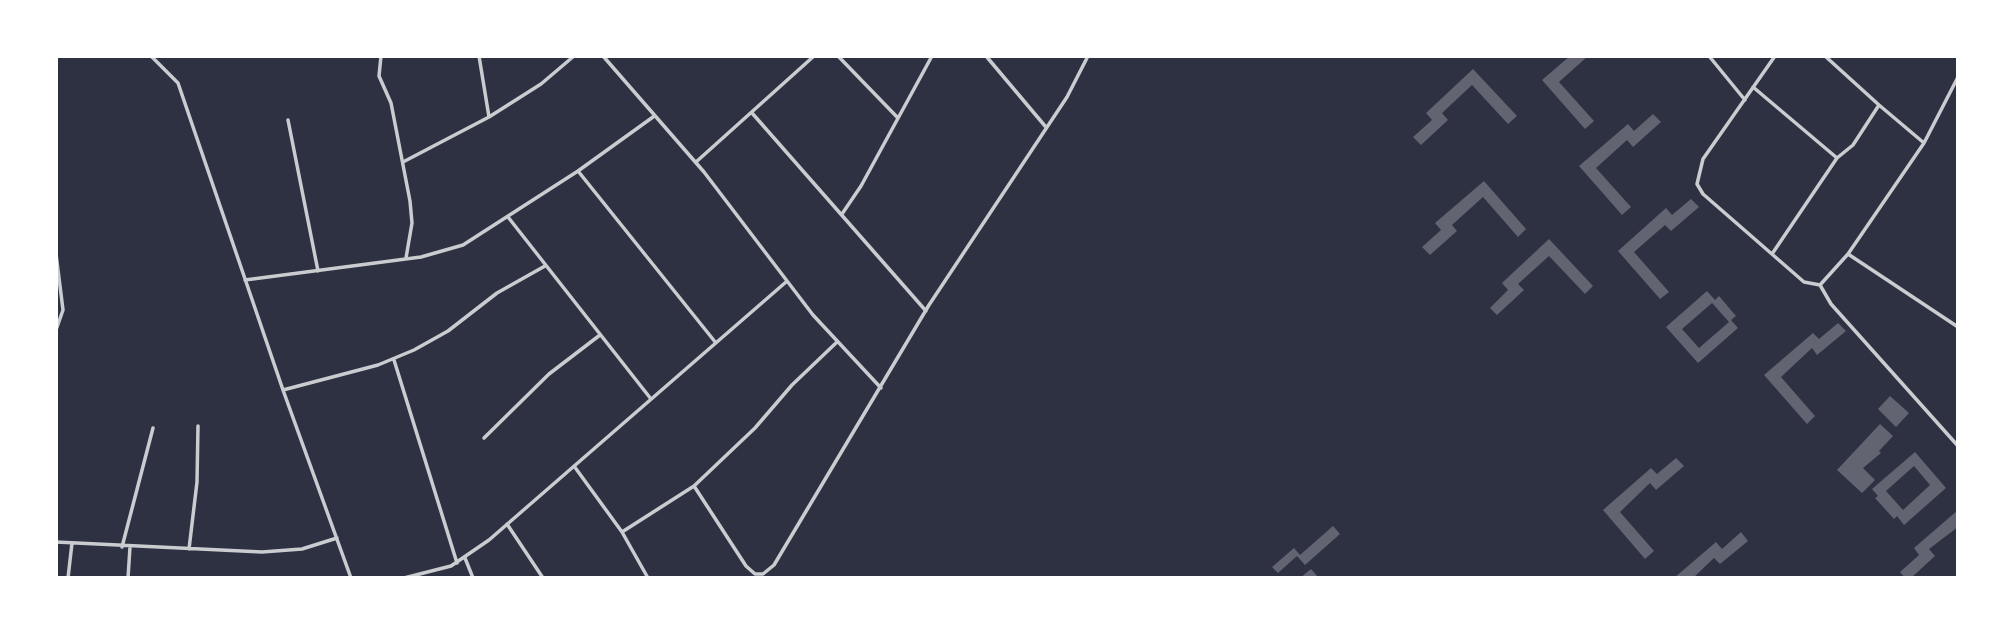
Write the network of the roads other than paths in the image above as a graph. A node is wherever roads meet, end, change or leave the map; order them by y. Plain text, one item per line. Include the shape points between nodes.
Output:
1 (152, 56) edge
2 (381, 56) edge
3 (479, 56) edge
4 (575, 56) edge
5 (603, 56) edge
6 (814, 56) edge
7 (838, 56) edge
8 (932, 56) edge
9 (986, 56) edge
10 (1088, 56) edge
11 (1709, 56) edge
12 (1774, 56) edge
13 (1825, 56) edge
14 (1958, 77) edge
15 (1754, 87) junction
16 (1745, 100) junction
17 (1879, 105) junction
18 (752, 113) junction
19 (489, 117) junction
20 (653, 117) junction
21 (897, 117) junction
22 (288, 120) dead end
23 (1045, 125) junction
24 (1924, 143) junction
25 (1837, 159) junction
26 (403, 162) junction
27 (696, 162) junction
28 (579, 171) junction
29 (842, 214) junction
30 (508, 217) junction
31 (56, 254) edge
32 (1772, 254) junction
33 (1849, 254) junction
34 (406, 258) junction
35 (545, 266) junction
36 (318, 271) junction
37 (245, 280) junction
38 (786, 282) junction
39 (1820, 285) junction
40 (926, 311) junction
41 (1958, 327) edge
42 (56, 330) edge
43 (600, 335) junction
44 (837, 341) junction
45 (716, 343) junction
46 (394, 360) junction
47 (881, 388) junction
48 (283, 390) junction
49 (651, 399) junction
50 (198, 426) dead end
51 (153, 428) dead end
52 (484, 438) dead end
53 (1958, 446) edge
54 (574, 466) junction
55 (694, 485) junction
56 (507, 524) junction
57 (622, 532) junction
58 (337, 538) junction
59 (56, 542) edge
60 (72, 543) junction
61 (122, 547) junction
62 (130, 547) junction
63 (189, 549) junction
64 (465, 558) junction
65 (457, 563) junction
66 (762, 576) edge
67 (68, 578) edge
68 (128, 578) edge
69 (351, 578) edge
70 (404, 578) edge
71 (473, 578) edge
72 (543, 578) edge
73 (648, 578) edge

1 - 37 street via 178,83
2 - 26 street via 379,76 391,103
3 - 19 street
4 - 19 street
5 - 20 street
6 - 18 street
7 - 21 street
8 - 21 street
9 - 23 street
10 - 23 street via 1067,97
11 - 16 street
12 - 15 street
13 - 17 street
14 - 24 street
15 - 16 street
15 - 25 street
16 - 32 street via 1703,159 1697,184
17 - 24 street
17 - 25 street via 1853,145
18 - 27 street
18 - 29 street
19 - 26 street
20 - 27 street
20 - 28 street
21 - 29 street
22 - 36 street
23 - 40 street
24 - 33 street
25 - 32 street
26 - 34 street via 412,223
27 - 38 street
28 - 30 street
28 - 45 street
29 - 40 street
30 - 34 street via 463,244
30 - 35 street
31 - 42 street via 63,310
32 - 39 street via 1804,282
33 - 39 street
33 - 41 street
34 - 36 street
35 - 43 street
35 - 46 street via 498,293 448,331
36 - 37 street
37 - 48 street
38 - 44 street
38 - 45 street
39 - 53 street via 1831,304
40 - 47 street
43 - 49 street
43 - 52 street via 549,374
44 - 47 street
44 - 55 street
45 - 49 street
46 - 48 street
46 - 65 street
47 - 66 street via 774,565
48 - 58 street
49 - 54 street
50 - 63 street
51 - 61 street
54 - 56 street
54 - 57 street
55 - 57 street
55 - 66 street via 746,566
56 - 64 street
56 - 72 street
57 - 73 street
58 - 63 street via 302,549
58 - 69 street
59 - 60 street
60 - 61 street
60 - 67 street
61 - 62 street
62 - 63 street
62 - 68 street
64 - 65 street
64 - 71 street
65 - 70 street

